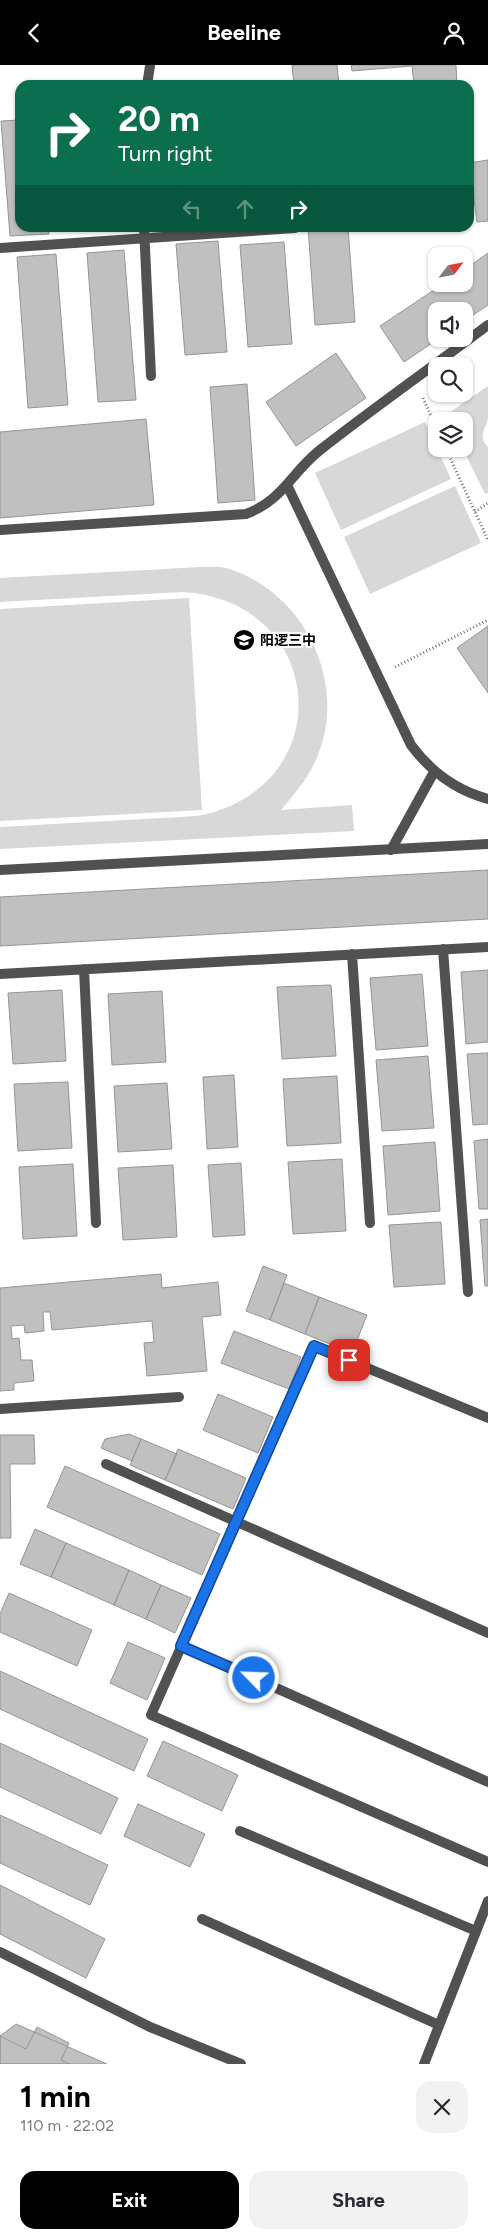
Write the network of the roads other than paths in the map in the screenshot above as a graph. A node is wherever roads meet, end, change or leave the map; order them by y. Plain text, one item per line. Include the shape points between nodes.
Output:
1 (150, 66) edge
2 (148, 80) edge
3 (182, 232) edge
4 (144, 233) edge
5 (0, 248) edge
6 (488, 325) edge
7 (151, 376) dead end
8 (286, 485) junction
9 (0, 530) edge
10 (434, 772) junction
11 (488, 799) edge
12 (488, 844) edge
13 (391, 850) junction
14 (0, 870) edge
15 (488, 947) edge
16 (443, 949) junction
17 (352, 954) junction
18 (84, 969) junction
19 (0, 974) edge
20 (96, 1223) dead end
21 (370, 1223) dead end
22 (468, 1292) dead end
23 (179, 1397) dead end
24 (0, 1409) edge
25 (488, 1418) edge
26 (106, 1464) dead end
27 (236, 1522) junction
28 (488, 1633) edge
29 (181, 1646) junction
30 (488, 1782) edge
31 (240, 1831) dead end
32 (488, 1862) edge
33 (488, 1901) edge
34 (202, 1919) dead end
35 (476, 1931) junction
36 (0, 1951) edge
37 (440, 2025) junction
38 (241, 2064) edge
39 (424, 2064) edge

1 - 2 street
3 - 4 street
4 - 5 street
4 - 7 street
6 - 8 street via 318,452
8 - 9 street via 276,497 246,514
8 - 10 street via 411,745
10 - 11 street via 453,785
10 - 13 street
12 - 13 street
13 - 14 street
15 - 16 street
16 - 17 street
16 - 22 street
17 - 18 street
17 - 21 street
18 - 19 street
18 - 20 street
23 - 24 street
25 - 27 street via 314,1346
26 - 27 street
27 - 28 street
27 - 29 street
29 - 30 street
29 - 32 street via 151,1715
31 - 35 street
33 - 35 street
34 - 37 street
35 - 37 street
36 - 38 street via 150,2027
37 - 39 street

